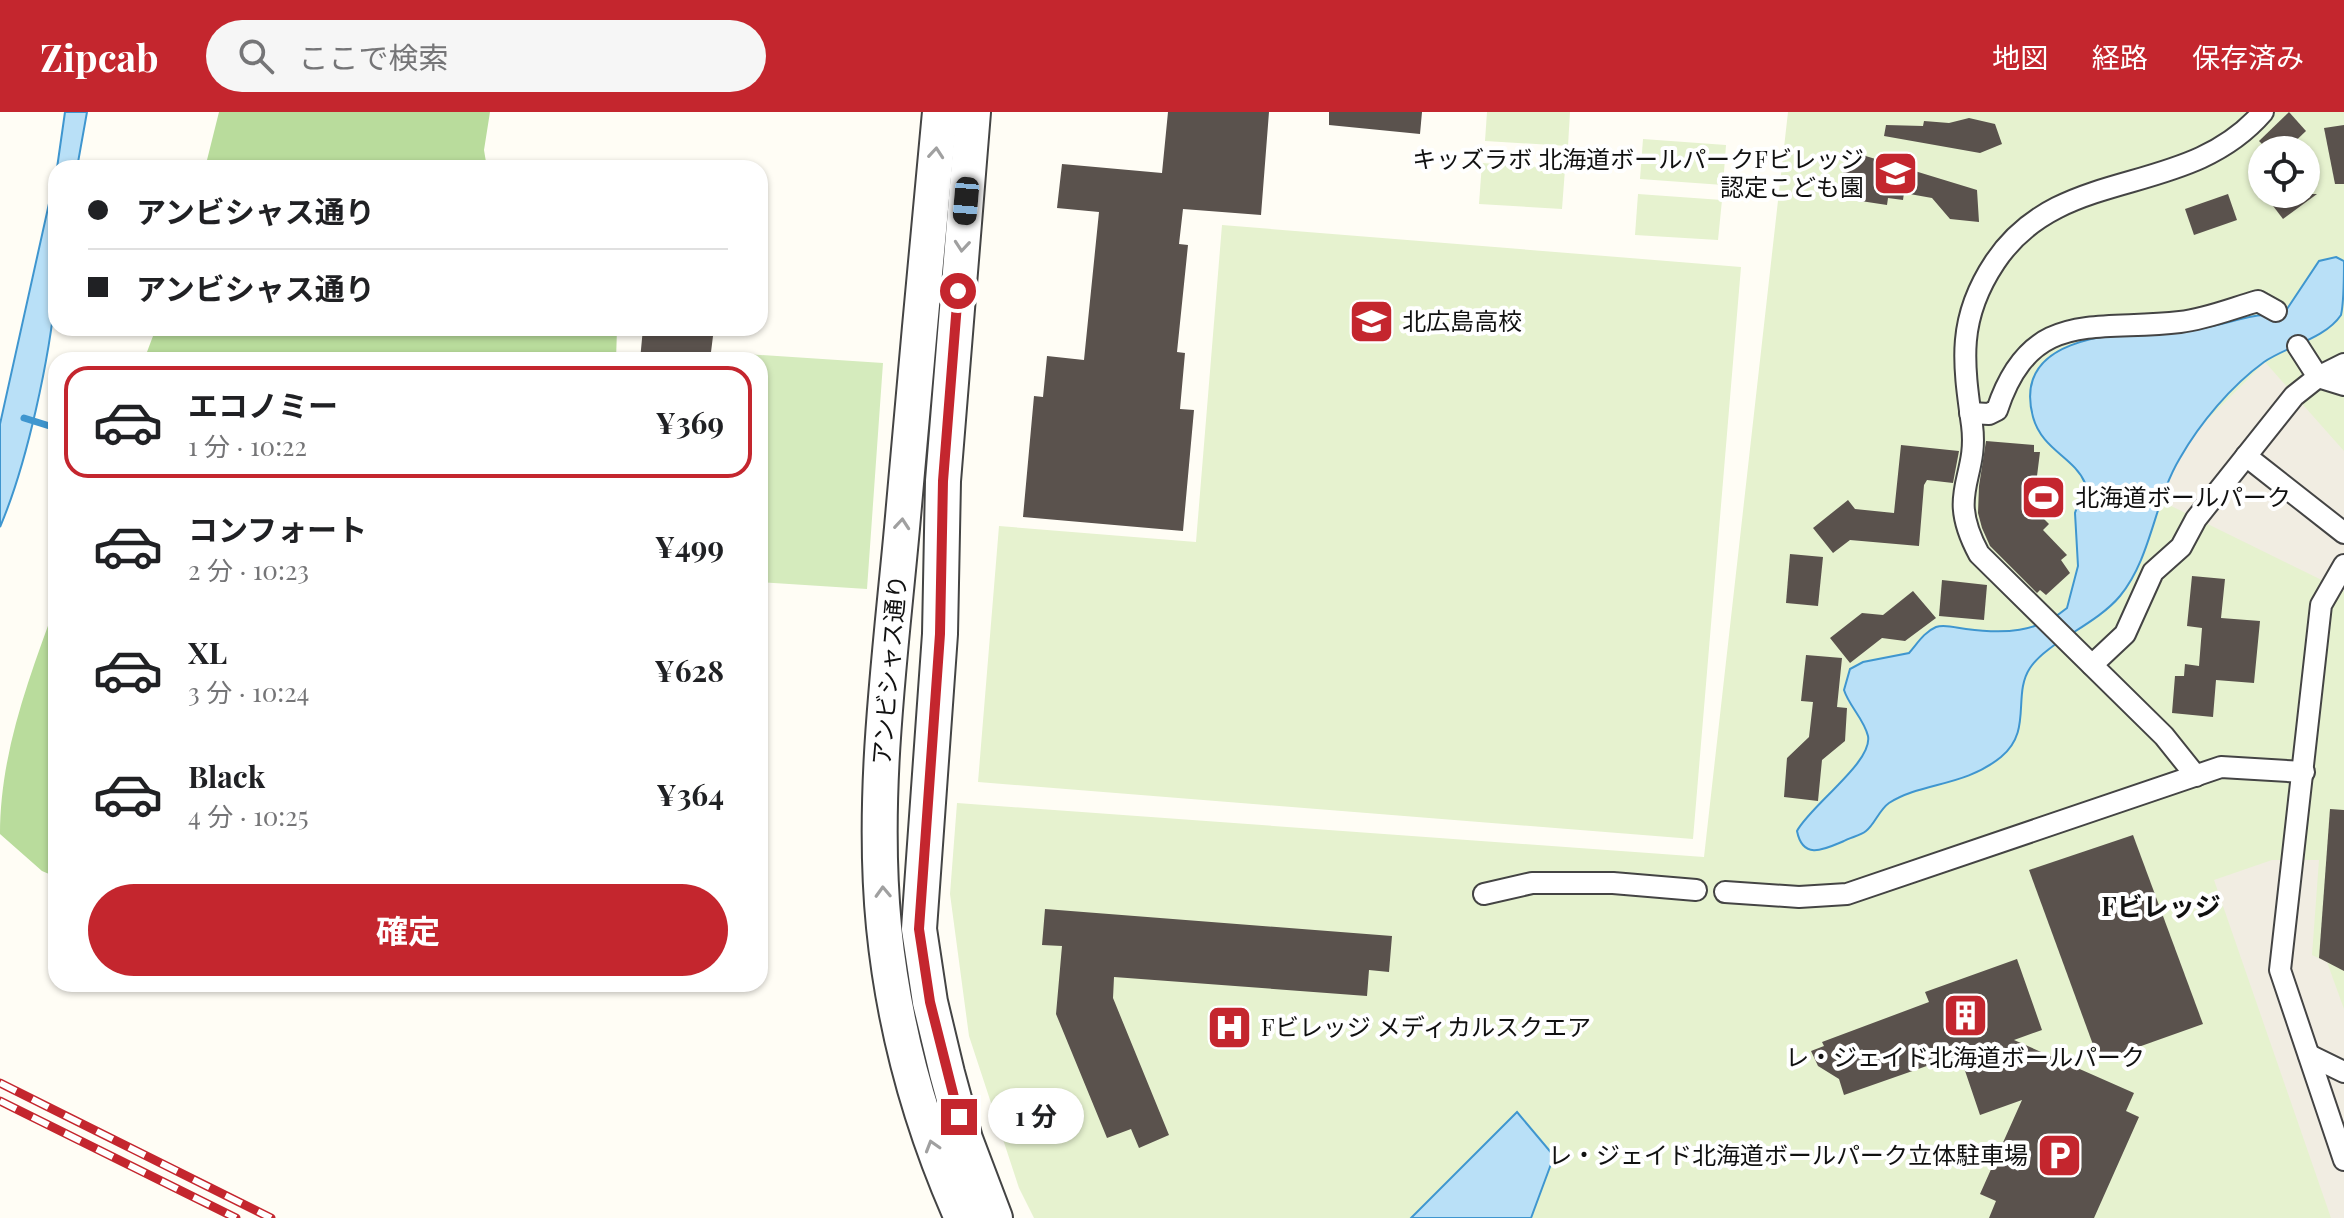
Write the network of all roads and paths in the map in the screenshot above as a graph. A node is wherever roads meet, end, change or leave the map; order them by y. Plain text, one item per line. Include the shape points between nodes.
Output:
1 (940, 112) edge
2 (973, 112) edge
3 (2263, 112) edge
4 (2276, 311) dead end
5 (2298, 346) dead end
6 (2344, 364) edge
7 (2318, 377) junction
8 (2344, 385) edge
9 (1970, 413) junction
10 (2246, 456) junction
11 (2344, 533) edge
12 (2344, 565) edge
13 (2092, 665) junction
14 (2304, 772) junction
15 (2196, 776) junction
16 (1696, 890) dead end
17 (1725, 892) dead end
18 (1484, 894) dead end
19 (2309, 1055) junction
20 (2344, 1072) edge
21 (2344, 1160) edge
22 (962, 1218) edge
23 (995, 1218) edge

22 -> 1 street, アンビシャス通り via 935,1158 911,1076 884,926 881,843 892,644
2 -> 23 street, アンビシャス通り via 943,481 940,634 919,929 957,1113
3 - 9 street via 2230,144 2205,159 2082,196 2048,210 2018,233 1988,273 1966,326 1964,373
4 - 9 street via 2258,301 2182,322 2080,327 2031,350 2012,370 1997,410
5 - 7 street
6 - 7 street
7 - 8 street
7 - 10 street via 2294,396
9 - 13 street via 1972,449 1962,502 1965,528 1979,554
10 - 11 street
10 - 13 street via 2196,519 2181,547 2153,572 2125,634
12 - 14 street via 2321,605
13 - 15 street
14 - 15 street via 2221,767
14 - 19 street via 2280,970
15 - 17 street via 1875,888 1823,897
16 - 18 street via 1532,883
19 - 20 street
19 - 21 street

